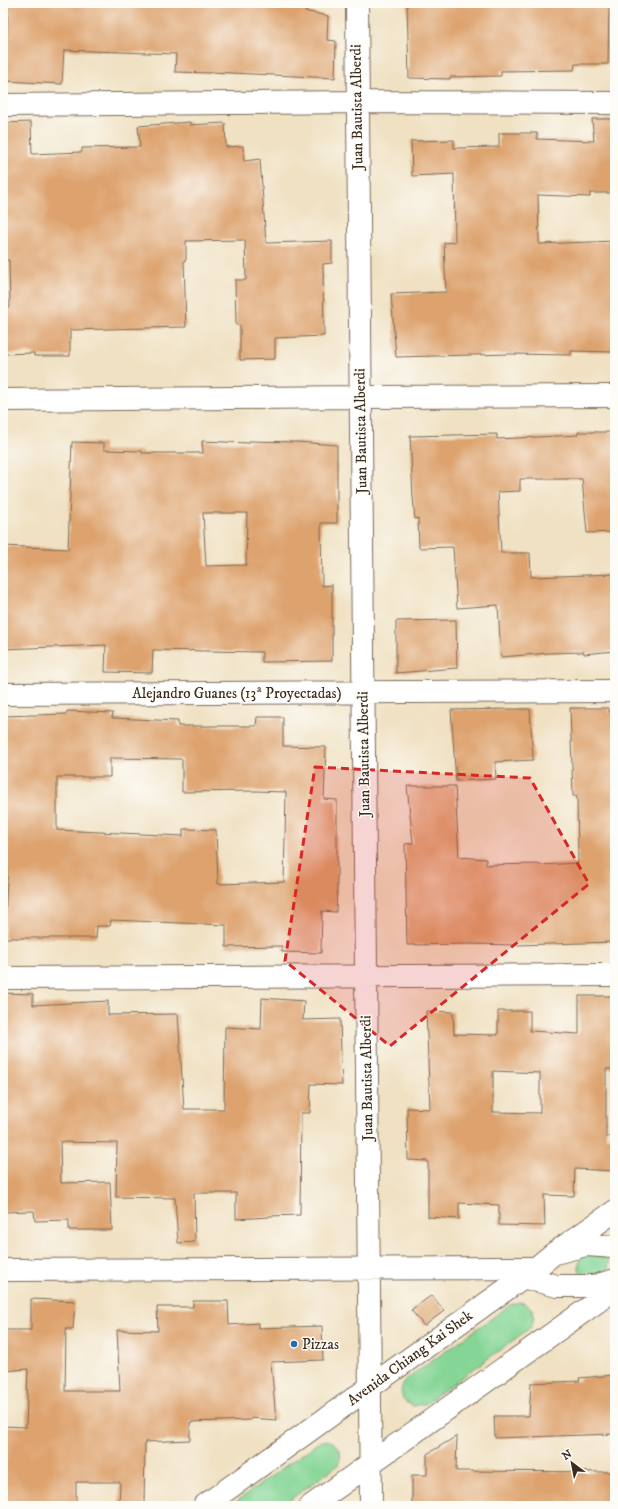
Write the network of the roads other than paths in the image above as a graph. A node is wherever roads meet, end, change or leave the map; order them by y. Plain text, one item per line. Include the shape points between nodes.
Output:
1 (356, 3) edge
2 (357, 102) junction
3 (615, 103) edge
4 (3, 105) edge
5 (615, 396) edge
6 (360, 397) junction
7 (3, 400) edge
8 (615, 691) edge
9 (363, 692) junction
10 (3, 694) edge
11 (615, 975) edge
12 (366, 977) junction
13 (3, 978) edge
14 (615, 1211) edge
15 (615, 1247) edge
16 (537, 1266) junction
17 (369, 1268) junction
18 (3, 1270) edge
19 (615, 1280) edge
20 (615, 1289) edge
21 (370, 1387) junction
22 (370, 1464) junction
23 (204, 1506) edge
24 (312, 1506) edge
25 (371, 1506) edge

1 - 2 street, Juan Bautista Alberdi
2 - 3 street
2 - 4 street
2 - 6 street, Juan Bautista Alberdi
5 - 6 street
6 - 7 street
6 - 9 street, Juan Bautista Alberdi
8 - 9 street, Alejandro Guanes (13ª Proyectadas)
9 - 10 street, Alejandro Guanes (13ª Proyectadas)
9 - 12 street, Juan Bautista Alberdi
11 - 12 street
12 - 13 street
12 - 17 street, Juan Bautista Alberdi
14 - 16 street, Avenida Chiang Kai Shek
15 - 16 street via 586,1246
16 - 17 street
16 - 19 street via 557,1286 594,1286
16 - 21 street, Avenida Chiang Kai Shek
17 - 18 street
17 - 21 street, Juan Bautista Alberdi
20 - 22 street
21 - 22 street, Juan Bautista Alberdi
21 - 23 street, Avenida Chiang Kai Shek
22 - 24 street
22 - 25 street, Juan Bautista Alberdi

